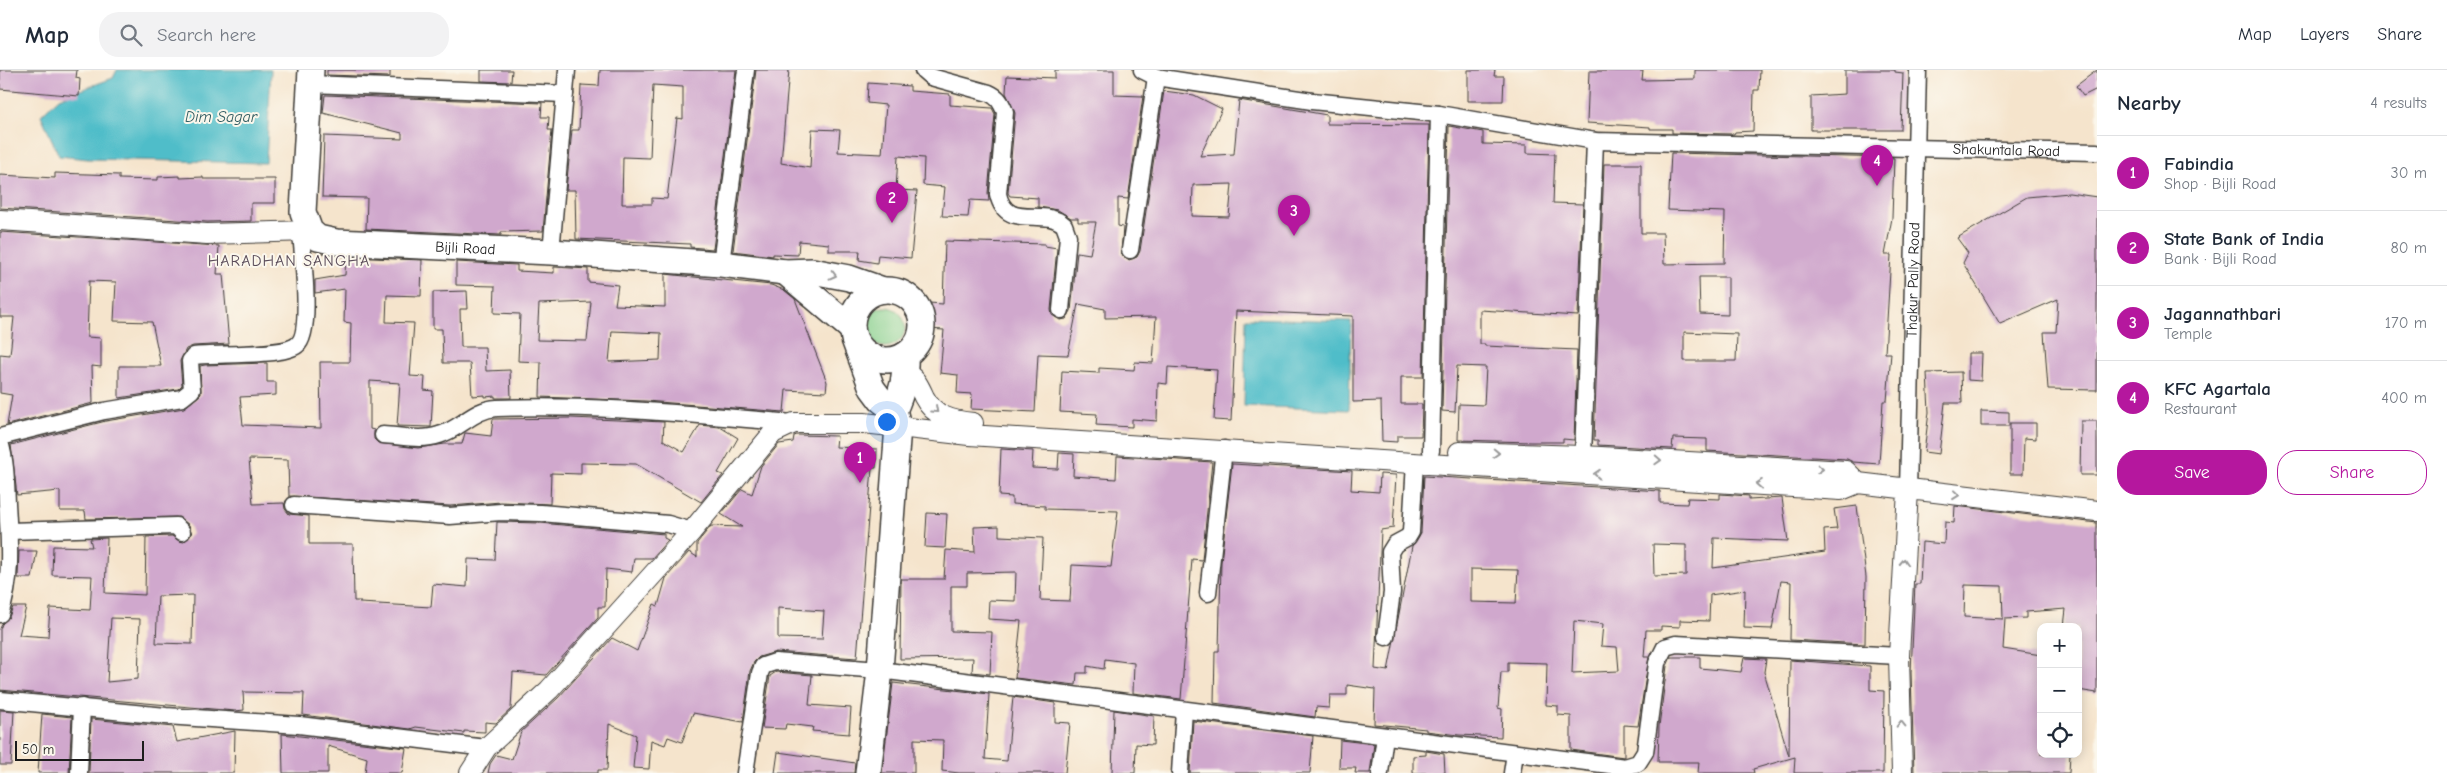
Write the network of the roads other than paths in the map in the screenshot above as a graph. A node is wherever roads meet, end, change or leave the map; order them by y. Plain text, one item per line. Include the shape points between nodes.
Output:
1 (567, 70) edge
2 (746, 70) edge
3 (923, 70) edge
4 (1918, 70) edge
5 (1149, 74) edge
6 (311, 77) edge
7 (565, 94) junction
8 (1439, 114) junction
9 (1595, 141) junction
10 (1916, 148) junction
11 (2097, 152) edge
12 (0, 220) edge
13 (306, 231) junction
14 (1130, 250) dead end
15 (551, 252) junction
16 (721, 264) junction
17 (785, 272) junction
18 (883, 290) junction
19 (1061, 310) dead end
20 (853, 334) junction
21 (906, 364) junction
22 (896, 418) junction
23 (794, 423) junction
24 (382, 435) dead end
25 (0, 437) edge
26 (0, 442) edge
27 (1224, 449) junction
28 (1423, 456) junction
29 (1583, 456) junction
30 (1858, 483) junction
31 (1908, 490) junction
32 (294, 504) dead end
33 (2097, 511) edge
34 (9, 531) junction
35 (692, 531) junction
36 (182, 532) dead end
37 (1208, 594) dead end
38 (0, 614) edge
39 (1386, 637) dead end
40 (1899, 656) junction
41 (880, 670) junction
42 (0, 700) edge
43 (82, 707) junction
44 (1184, 710) junction
45 (1385, 736) junction
46 (486, 748) junction
47 (1515, 753) junction
48 (78, 773) edge
49 (470, 773) edge
50 (745, 773) edge
51 (868, 773) edge
52 (1180, 773) edge
53 (1380, 773) edge
54 (1512, 773) edge
55 (1902, 773) edge

1 - 7 street
2 - 16 street
3 - 19 street via 931,76 989,92 1002,103 1005,112 1000,202 1011,214 1055,220 1064,225 1068,236
4 - 10 street, Thakur Pally Road
5 - 8 street, Shakuntala Road via 1312,101
5 - 14 street
6 - 7 street
6 - 13 main road via 304,190
7 - 15 street
8 - 9 street, Shakuntala Road
8 - 28 street
9 - 10 street, Shakuntala Road
9 - 29 street
10 - 11 street, Shakuntala Road
10 - 31 street, Thakur Pally Road
12 - 13 street via 207,234
13 - 15 main road, Bijli Road via 318,238 367,245
13 - 25 street via 304,331 303,340 297,346 194,356 190,361 192,390 182,398 104,411
15 - 16 main road, Bijli Road
16 - 17 main road, Bijli Road
17 -> 18 main road, Bijli Road via 827,273
17 - 20 main road
18 - 20 main road via 860,302 854,313
18 - 21 main road via 908,296 922,318 918,343
20 - 21 main road via 861,350 872,358 898,359
20 - 22 main road via 872,388
21 - 22 main road
21 -> 28 street via 933,410 961,422
22 - 23 street via 864,423
22 - 27 street via 979,435
22 - 41 main road
23 - 24 street via 648,412 495,408 470,416 450,431 428,438
23 - 35 street via 773,433 758,448
26 - 34 street via 5,457
27 - 28 street
27 - 37 street
28 -> 29 street
30 -> 28 street via 1841,490
28 - 39 street via 1410,532 1390,552 1392,580
29 -> 30 street via 1846,471
30 - 31 street
31 -> 33 street
40 -> 31 street
32 - 35 street via 450,516 541,513 668,524
34 - 36 street via 176,526
34 - 38 street via 10,570
35 - 46 street via 549,690
40 - 47 street via 1665,647 1657,663 1645,752 1638,764 1625,767
55 -> 40 street
41 - 44 street
41 - 50 street via 775,662 763,666
41 - 51 main road
42 - 43 street
43 - 46 street via 299,725
43 - 48 street
44 - 45 street
44 - 52 street
45 - 47 street
45 - 53 street
46 - 49 street
47 - 54 street

